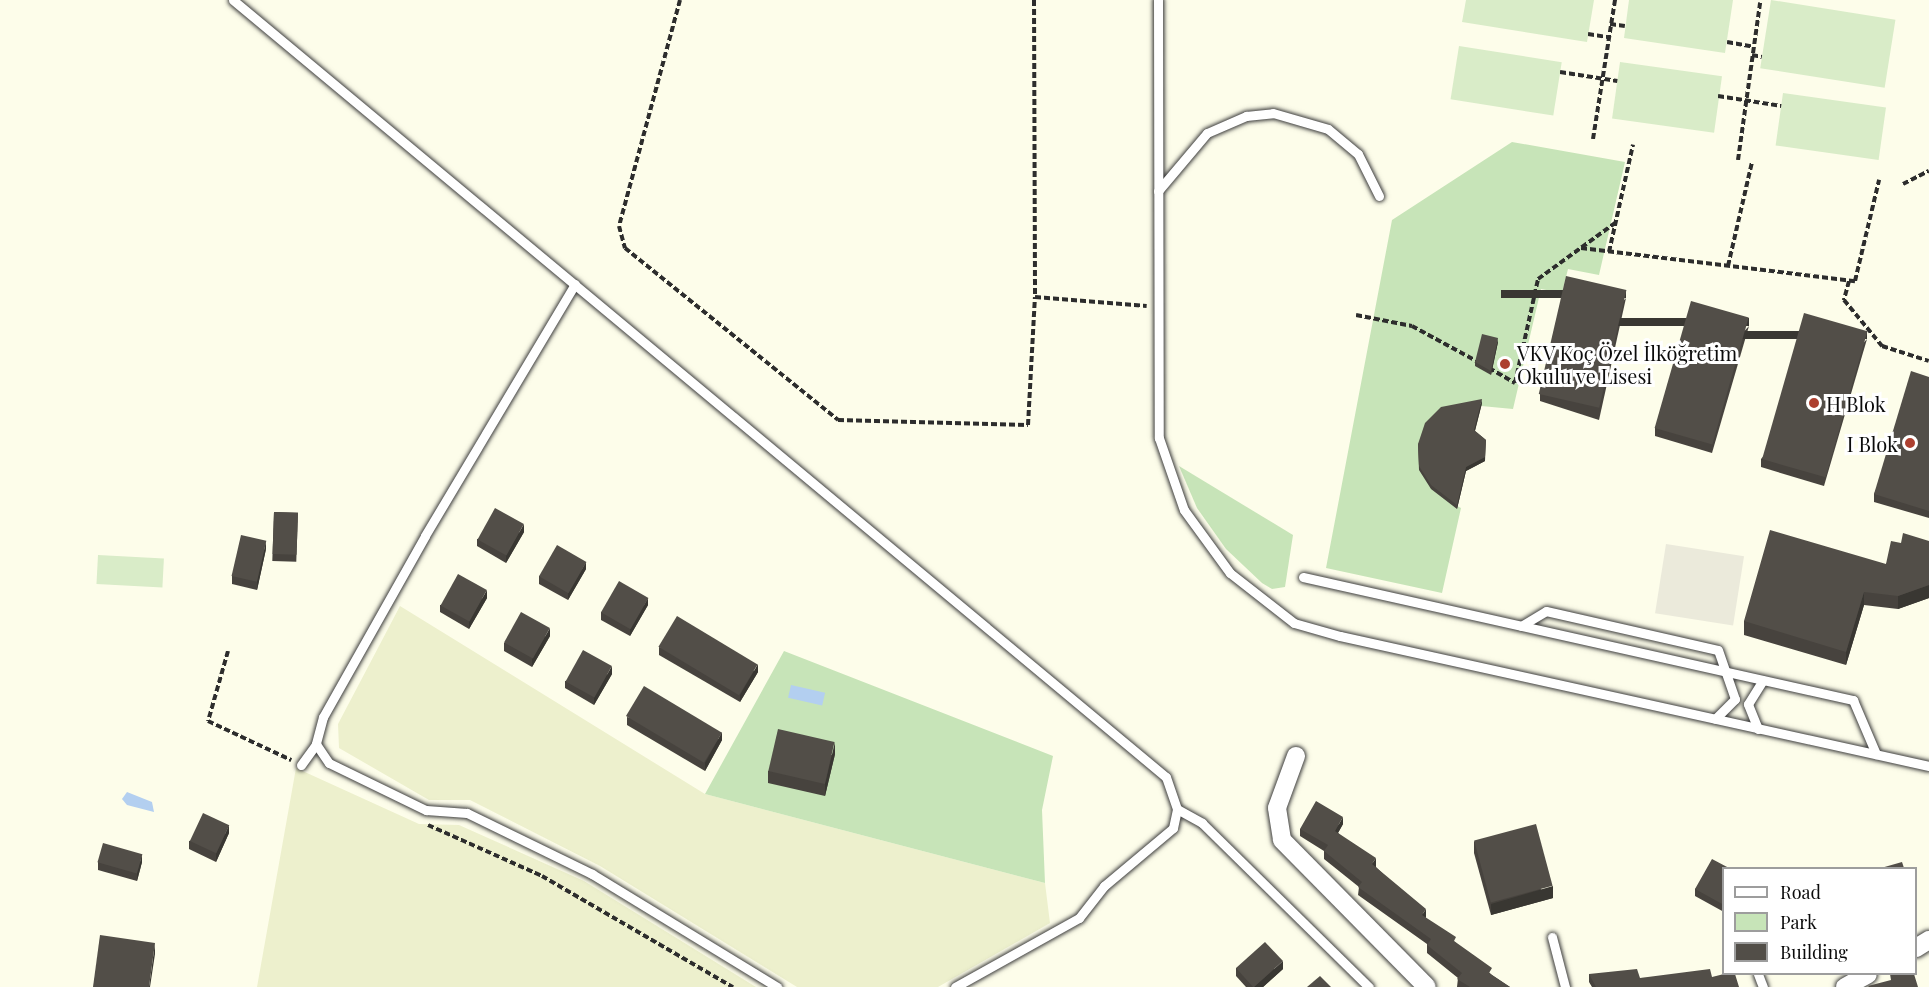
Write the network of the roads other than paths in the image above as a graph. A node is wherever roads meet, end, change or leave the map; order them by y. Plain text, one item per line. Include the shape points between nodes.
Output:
1 (233, 0) edge
2 (1158, 0) edge
3 (1158, 191) junction
4 (1379, 196) dead end
5 (574, 284) junction
6 (1304, 578) dead end
7 (1521, 626) junction
8 (1730, 673) junction
9 (1763, 680) junction
10 (1715, 719) junction
11 (1758, 729) junction
12 (316, 744) junction
13 (1876, 754) junction
14 (1296, 756) dead end
15 (301, 765) road end
16 (1929, 766) edge
17 (1177, 809) junction
18 (1552, 937) dead end
19 (1866, 975) edge
20 (777, 987) edge
21 (955, 987) edge
22 (1369, 987) edge
23 (1427, 987) edge
24 (1565, 987) edge
25 (1845, 987) edge

1 - 5 lane
2 - 3 lane
3 - 4 lane via 1207,133 1246,116 1273,113 1328,129 1358,154
3 - 10 lane via 1159,438 1184,510 1230,573 1294,623
5 - 12 lane via 323,717
5 - 17 lane via 1166,777
6 - 7 lane
7 - 8 lane
7 - 8 lane via 1546,611 1718,650
8 - 9 lane
8 - 10 lane via 1735,699
9 - 11 lane via 1748,704
9 - 13 lane via 1852,700
10 - 11 lane
11 - 13 lane
12 - 15 lane
12 - 20 lane via 329,763 426,810 467,813 592,874
13 - 16 lane
14 - 23 street via 1277,808 1282,840
17 - 21 lane via 1173,828 1104,886 1079,918
17 - 22 lane via 1202,823
18 - 24 lane
19 - 25 street

